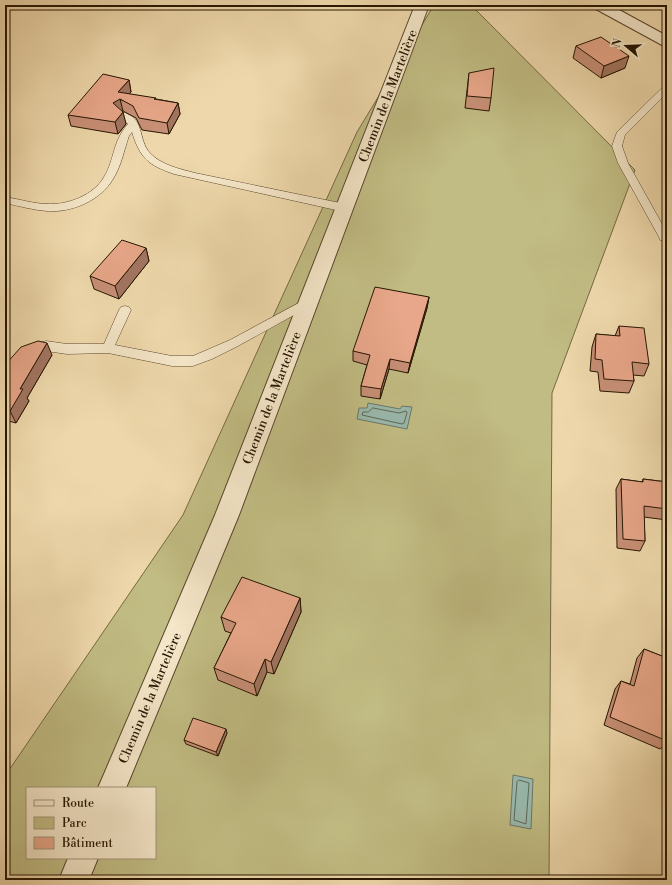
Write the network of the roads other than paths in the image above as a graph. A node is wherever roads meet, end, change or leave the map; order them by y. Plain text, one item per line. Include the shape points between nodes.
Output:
1 (122, 5) edge
2 (137, 5) edge
3 (422, 5) edge
4 (599, 5) edge
5 (667, 42) edge
6 (667, 88) edge
7 (122, 115) edge
8 (134, 124) junction
9 (5, 200) edge
10 (345, 208) junction
11 (664, 237) dead end
12 (308, 302) junction
13 (125, 310) dead end
14 (108, 348) junction
15 (22, 355) edge
16 (112, 787) edge
17 (83, 859) edge
18 (74, 880) edge

1 - 2 lane
3 - 10 street, Chemin de la Martelière
4 - 5 street
6 - 11 lane via 620,134 617,146 623,164
7 - 8 lane
8 - 9 lane via 124,136 109,178 90,197 71,205 48,208
8 - 10 lane via 145,154 162,165 197,177
10 - 12 street, Chemin de la Martelière
12 - 14 lane via 234,343 193,361 172,361
12 - 16 street, Chemin de la Martelière via 227,515
13 - 14 lane
14 - 15 lane via 67,349 46,346
17 - 18 street

